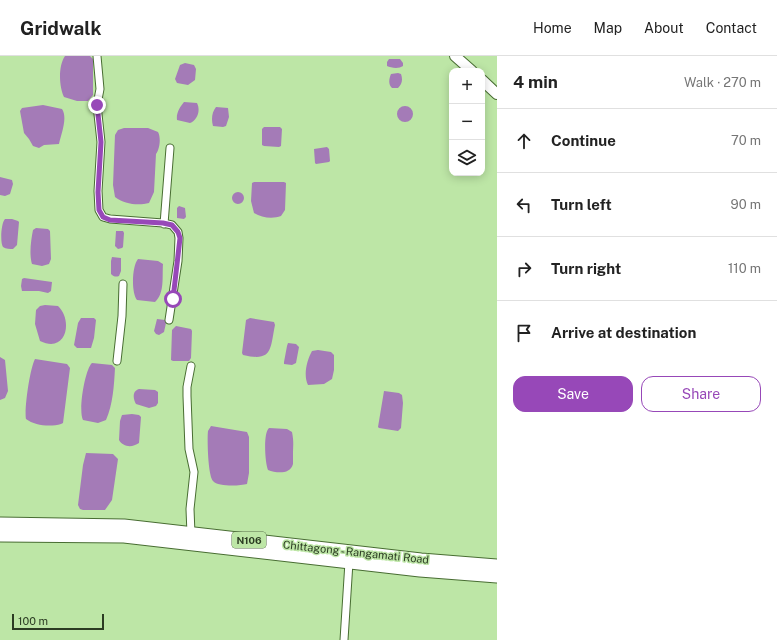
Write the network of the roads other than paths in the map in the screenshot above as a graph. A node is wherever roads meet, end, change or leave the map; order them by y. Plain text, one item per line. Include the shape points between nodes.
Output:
1 (97, 56) edge
2 (455, 56) edge
3 (469, 68) edge
4 (485, 83) edge
5 (497, 94) edge
6 (170, 148) dead end
7 (164, 224) junction
8 (123, 284) dead end
9 (169, 320) dead end
10 (117, 362) dead end
11 (191, 366) dead end
12 (0, 524) edge
13 (192, 534) junction
14 (0, 535) edge
15 (349, 562) junction
16 (497, 566) edge
17 (497, 576) edge
18 (344, 640) edge

1 - 7 street via 100,89 97,105 101,142 99,210 103,217 110,220
2 - 3 street
4 - 5 street
6 - 7 street
7 - 9 street via 172,225 180,238
8 - 10 street
11 - 13 street via 187,396 189,449 194,472 190,509
12 - 13 highway, Chittagong - Rangamati Road / N106 via 124,526
13 - 16 highway, Chittagong - Rangamati Road / N106
14 - 15 highway, Chittagong - Rangamati Road / N106 via 124,536
15 - 17 highway, Chittagong - Rangamati Road / N106
15 - 18 street

